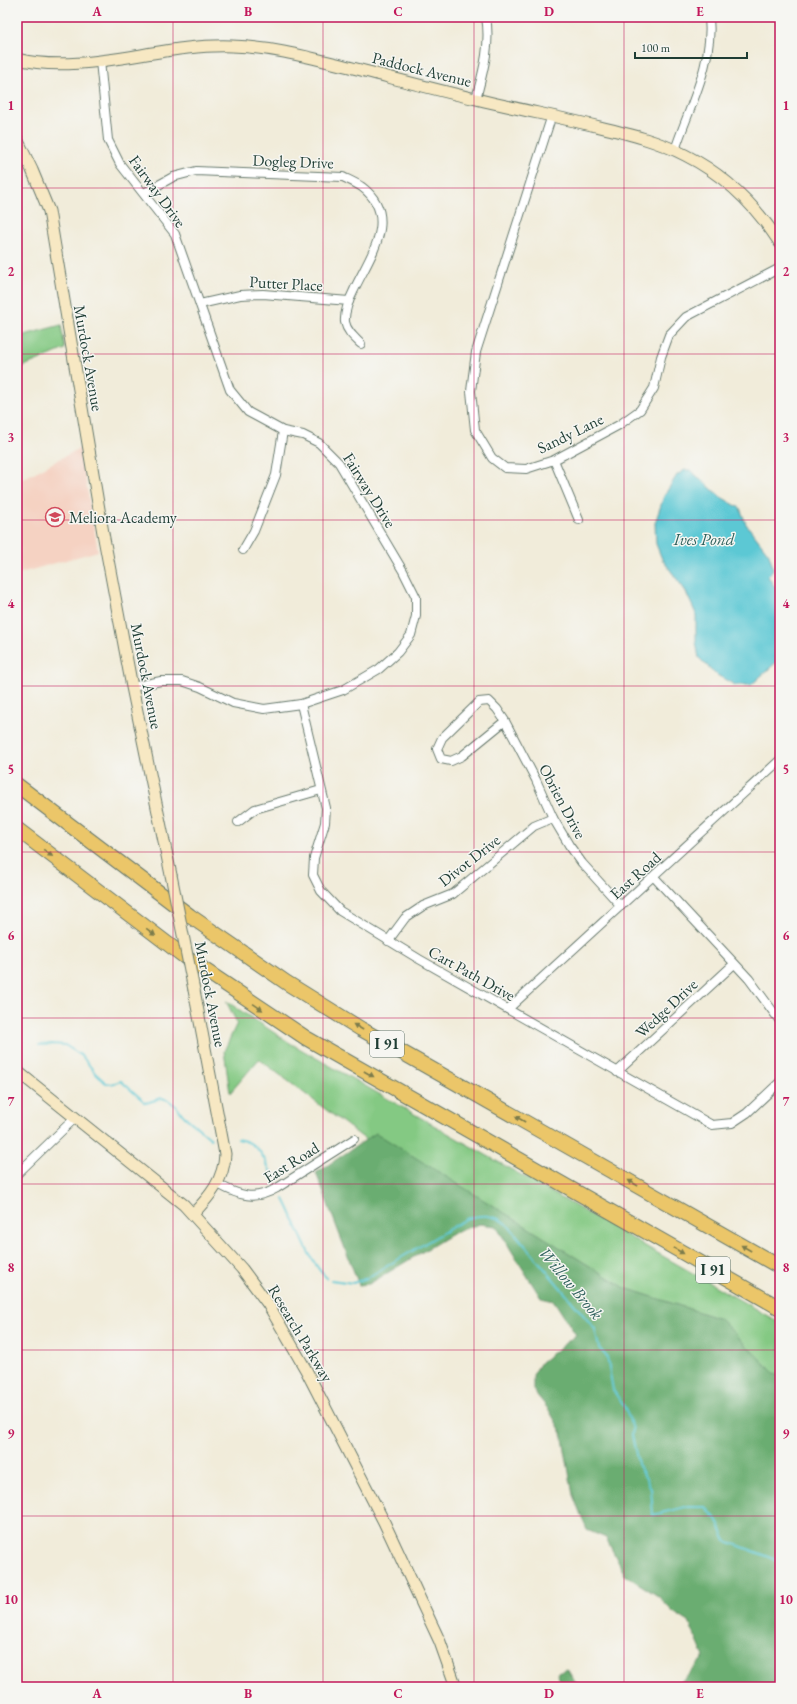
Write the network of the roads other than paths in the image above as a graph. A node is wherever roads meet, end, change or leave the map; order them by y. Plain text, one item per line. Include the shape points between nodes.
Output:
1 (486, 17) edge
2 (708, 17) edge
3 (17, 58) edge
4 (100, 61) junction
5 (476, 99) junction
6 (552, 115) junction
7 (17, 139) edge
8 (675, 150) junction
9 (144, 193) junction
10 (780, 243) edge
11 (780, 268) edge
12 (349, 301) junction
13 (200, 304) junction
14 (361, 344) dead end
15 (283, 431) junction
16 (554, 460) junction
17 (579, 520) dead end
18 (243, 550) dead end
19 (132, 687) junction
20 (300, 704) junction
21 (505, 721) junction
22 (780, 760) edge
23 (17, 785) edge
24 (321, 790) junction
25 (553, 818) junction
26 (238, 822) dead end
27 (17, 829) edge
28 (654, 877) junction
29 (621, 906) junction
30 (388, 941) junction
31 (734, 964) junction
32 (508, 1010) junction
33 (780, 1021) edge
34 (17, 1071) edge
35 (617, 1072) junction
36 (780, 1082) edge
37 (76, 1118) junction
38 (354, 1139) dead end
39 (17, 1174) edge
40 (218, 1184) junction
41 (193, 1214) junction
42 (780, 1267) edge
43 (780, 1308) edge
44 (456, 1687) edge

1 - 5 street via 489,36 487,56
2 - 8 street via 710,28 706,64
3 - 4 main road, Paddock Avenue via 45,64
4 - 5 main road, Paddock Avenue via 189,48 232,46 270,50 323,61
4 - 9 street, Fairway Drive via 108,140 120,164
5 - 6 main road, Paddock Avenue
6 - 8 main road, Paddock Avenue via 624,133
6 - 16 street, Sandy Lane via 476,352 471,391 475,430 492,458 505,468 526,468
7 - 19 main road, Murdock Avenue via 49,211
8 - 10 main road, Paddock Avenue via 705,166 734,188
9 - 12 street, Dogleg Drive via 173,177 196,171 343,177 362,187 375,202 381,219 380,237
9 - 13 street, Fairway Drive via 174,234
11 - 16 street, Sandy Lane via 686,317 670,335 661,356 654,388 640,410 619,425
12 - 13 street, Putter Place via 263,294 240,295
12 - 14 street, Dogleg Drive via 345,323 349,332
13 - 15 street, Fairway Drive via 230,390 248,412
15 - 18 street via 276,475 254,531
15 - 20 street, Fairway Drive via 303,435 319,443 339,463 404,571 416,597 416,616 411,635 398,652 379,669 343,690
16 - 17 street
19 - 20 street, Fairway Drive via 161,681 182,681 234,702 264,709
19 - 40 main road, Murdock Avenue, bridge via 224,1143 224,1163
20 - 24 street, Cart Path Drive
21 - 21 street, Obrien Drive via 498,709 489,701 479,702 442,738 437,749 441,759 451,761 462,756
21 - 25 street, Obrien Drive
22 - 28 street, East Road
42 -> 23 highway, I 91 via 361,1029 293,987 179,908
24 - 26 street via 255,809
24 - 30 street, Cart Path Drive via 326,808 326,823 314,858 313,875 321,891 340,911
25 - 29 street, Obrien Drive via 582,863
25 - 30 street, Divot Drive via 534,826 452,894 423,906 406,918
27 -> 43 highway, I 91 via 180,953 285,1025
28 - 29 street, East Road
28 - 31 street
29 - 32 street, East Road
30 - 32 street, Cart Path Drive
31 - 33 street
31 - 35 street, Wedge Drive
32 - 35 street, Cart Path Drive
34 - 37 main road, Research Parkway
35 - 36 street, Cart Path Drive via 712,1125 732,1123 748,1113
37 - 39 street
37 - 41 main road, Research Parkway
38 - 40 street, East Road via 265,1194 243,1196
40 - 41 main road, Murdock Avenue
41 - 44 main road, Research Parkway via 242,1269 268,1304 299,1356 384,1522 440,1642

